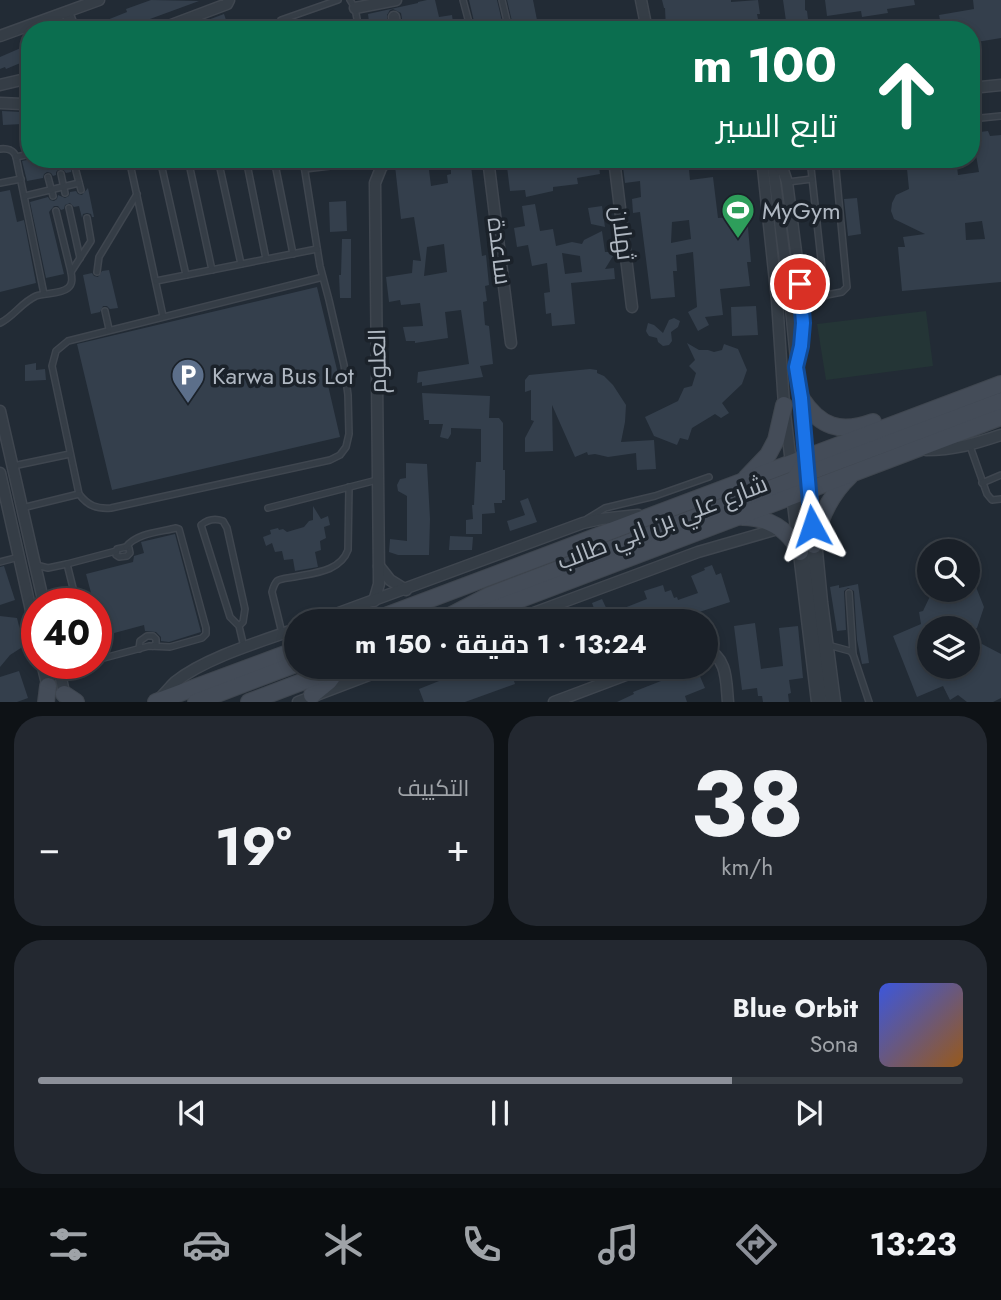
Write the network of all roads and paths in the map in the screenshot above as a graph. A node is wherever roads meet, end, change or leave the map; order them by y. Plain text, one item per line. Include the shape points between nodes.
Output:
1 (99, 0) edge
2 (229, 0) edge
3 (338, 0) edge
4 (396, 0) edge
5 (463, 0) edge
6 (502, 0) edge
7 (640, 0) edge
8 (352, 4) edge
9 (67, 12) junction
10 (394, 17) dead end
11 (281, 20) dead end
12 (42, 21) edge
13 (70, 21) edge
14 (182, 21) edge
15 (357, 21) edge
16 (395, 21) edge
17 (469, 21) edge
18 (507, 21) edge
19 (645, 21) edge
20 (21, 28) edge
21 (0, 36) edge
22 (21, 80) edge
23 (0, 85) edge
24 (1001, 85) edge
25 (980, 87) edge
26 (0, 103) edge
27 (21, 104) edge
28 (1001, 116) edge
29 (980, 118) edge
30 (0, 149) edge
31 (21, 156) edge
32 (16, 157) junction
33 (131, 168) edge
34 (162, 168) edge
35 (190, 168) edge
36 (220, 168) edge
37 (248, 168) edge
38 (276, 168) edge
39 (315, 168) edge
40 (380, 168) edge
41 (489, 168) edge
42 (615, 168) edge
43 (763, 168) edge
44 (774, 168) edge
45 (780, 168) edge
46 (811, 168) edge
47 (836, 168) edge
48 (304, 169) joint
49 (76, 171) dead end
50 (61, 174) dead end
51 (48, 177) dead end
52 (812, 178) junction
53 (21, 179) junction
54 (788, 182) junction
55 (0, 183) edge
56 (64, 190) junction
57 (52, 192) junction
58 (137, 194) junction
59 (25, 195) junction
60 (69, 208) dead end
61 (57, 211) dead end
62 (88, 218) dead end
63 (317, 249) junction
64 (293, 254) junction
65 (80, 258) junction
66 (266, 259) junction
67 (241, 264) junction
68 (212, 270) junction
69 (71, 272) junction
70 (97, 272) dead end
71 (186, 275) junction
72 (323, 277) junction
73 (156, 281) junction
74 (44, 294) junction
75 (825, 296) junction
76 (801, 300) junction
77 (632, 307) dead end
78 (105, 311) dead end
79 (163, 316) junction
80 (0, 323) edge
81 (109, 329) junction
82 (511, 343) dead end
83 (796, 367) junction
84 (1001, 379) edge
85 (1001, 384) edge
86 (801, 398) junction
87 (1001, 401) edge
88 (784, 405) junction
89 (0, 411) edge
90 (1001, 417) edge
91 (1001, 435) edge
92 (970, 446) junction
93 (916, 450) junction
94 (70, 454) junction
95 (13, 466) junction
96 (0, 473) edge
97 (852, 474) junction
98 (1001, 475) edge
99 (709, 477) dead end
100 (800, 477) junction
101 (378, 480) junction
102 (741, 482) junction
103 (982, 483) junction
104 (349, 487) junction
105 (79, 494) junction
106 (1001, 499) edge
107 (614, 505) junction
108 (22, 508) junction
109 (268, 508) dead end
110 (659, 513) junction
111 (740, 517) junction
112 (620, 518) junction
113 (583, 523) junction
114 (781, 528) junction
115 (807, 549) junction
116 (19, 557) junction
117 (0, 562) edge
118 (34, 564) junction
119 (67, 564) junction
120 (379, 566) junction
121 (26, 588) edge
122 (40, 588) edge
123 (73, 588) edge
124 (405, 590) junction
125 (849, 593) dead end
126 (374, 601) junction
127 (351, 609) edge
128 (406, 609) edge
129 (463, 609) edge
130 (495, 609) edge
131 (544, 609) edge
132 (239, 626) junction
133 (282, 634) joint
134 (825, 645) junction
135 (153, 646) junction
136 (244, 647) junction
137 (139, 649) junction
138 (284, 654) edge
139 (853, 654) junction
140 (112, 656) edge
141 (718, 656) edge
142 (284, 669) edge
143 (50, 679) edge
144 (58, 679) edge
145 (309, 679) edge
146 (331, 679) edge
147 (358, 679) edge
148 (614, 679) edge
149 (58, 698) edge
150 (305, 699) edge
151 (157, 701) edge
152 (196, 702) edge
153 (249, 702) edge
154 (554, 702) edge
155 (728, 702) edge
156 (819, 702) edge
157 (833, 702) edge
158 (869, 702) edge

1 - 9 street
2 - 14 street
3 - 11 lane
4 - 8 street
5 - 17 lane
6 - 18 lane
7 - 19 street
8 - 15 lane
9 - 12 street
9 - 13 street
10 - 16 street
20 - 21 street
22 - 23 street
24 - 25 street
26 - 27 street
28 - 29 lane
30 - 32 lane
31 - 32 lane
32 - 53 lane
33 - 58 lane
34 - 71 lane
35 - 68 lane
36 - 67 lane
37 - 66 lane
38 - 64 lane
39 - 48 lane
40 - 101 street, العلوم via 375,183
41 - 82 street, ساعدة
42 - 77 street, ثهلان
43 - 88 street
44 - 83 street
45 - 54 street
46 - 52 lane
47 - 75 lane via 848,287
48 - 63 lane
49 - 56 lane via 80,186
50 - 56 lane
51 - 57 lane
52 - 54 lane
52 - 75 lane
53 - 55 lane
53 - 59 lane
54 - 76 street
56 - 57 lane
57 - 59 lane
58 - 70 lane via 99,257
58 - 73 lane
59 - 74 lane
60 - 65 lane
61 - 69 lane
62 - 65 lane via 91,241
63 - 64 lane
63 - 72 lane
64 - 66 lane
65 - 69 lane
66 - 67 lane
67 - 68 lane
68 - 71 lane
69 - 74 lane via 68,288
71 - 73 lane
72 - 79 lane
72 - 105 lane via 348,395 349,434 340,455 111,508 92,506
73 - 79 lane
74 - 80 lane
75 - 76 lane
76 - 83 street via 803,323
78 - 81 lane
79 - 81 lane
81 - 94 lane via 68,341 53,358
83 - 86 street
84 - 86 main road via 857,427 825,423
85 - 100 main road, شارع علي بن ابي طالب
86 - 100 street
87 - 100 main road
88 - 100 street
88 - 102 main road via 768,455
89 - 95 street
90 - 93 main road, شارع علي بن ابي طالب
91 - 92 street, شارع علي بن ابي طالب
92 - 93 street, شارع علي بن ابي طالب
92 - 103 lane
93 - 97 main road, شارع علي بن ابي طالب
94 - 95 lane
94 - 105 lane
95 - 108 street
96 - 116 street
97 - 100 main road, شارع علي بن ابي طالب
97 - 115 main road via 829,503
98 - 103 lane
99 - 107 lane
100 - 102 main road, شارع علي بن ابي طالب
100 - 111 main road, شارع علي بن ابي طالب
100 - 115 street
100 - 129 main road
101 - 104 lane
101 - 120 street, العلوم
102 - 110 main road, شارع علي بن ابي طالب
103 - 106 lane via 989,498
104 - 109 lane
104 - 133 lane via 348,551 342,562 280,579 273,587
105 - 108 lane
107 - 112 lane
107 - 113 lane
108 - 118 street
110 - 112 street, شارع علي بن ابي طالب
110 - 128 main road, شارع علي بن ابي طالب
111 - 114 main road via 762,519
111 - 130 main road, شارع علي بن ابي طالب
112 - 113 street, شارع علي بن ابي طالب
113 - 124 street, شارع علي بن ابي طالب
114 - 115 main road
114 - 131 street, شارع علي بن ابي طالب via 698,552
115 - 134 street
115 - 156 street
116 - 117 lane
116 - 121 street
118 - 119 lane via 48,568
118 - 122 street
119 - 123 lane
119 - 135 lane via 116,551 119,557 127,556 130,550 126,547 138,537 176,528 180,531 206,634 170,647
120 - 124 street
120 - 126 street, العلوم
124 - 126 street, شارع علي بن ابي طالب
125 - 139 lane
126 - 127 street, شارع علي بن ابي طالب
132 - 132 lane via 230,617 201,526 206,521 219,519 226,528 245,609
132 - 136 lane
133 - 136 street
134 - 139 lane
134 - 157 street
135 - 137 lane
135 - 137 lane via 156,639 147,636
136 - 151 street via 196,668
137 - 140 lane
138 - 151 main road
139 - 158 lane
141 - 155 street
142 - 152 main road
143 - 149 street
144 - 149 street
145 - 153 main road
146 - 150 main road
147 - 150 street
148 - 154 street

